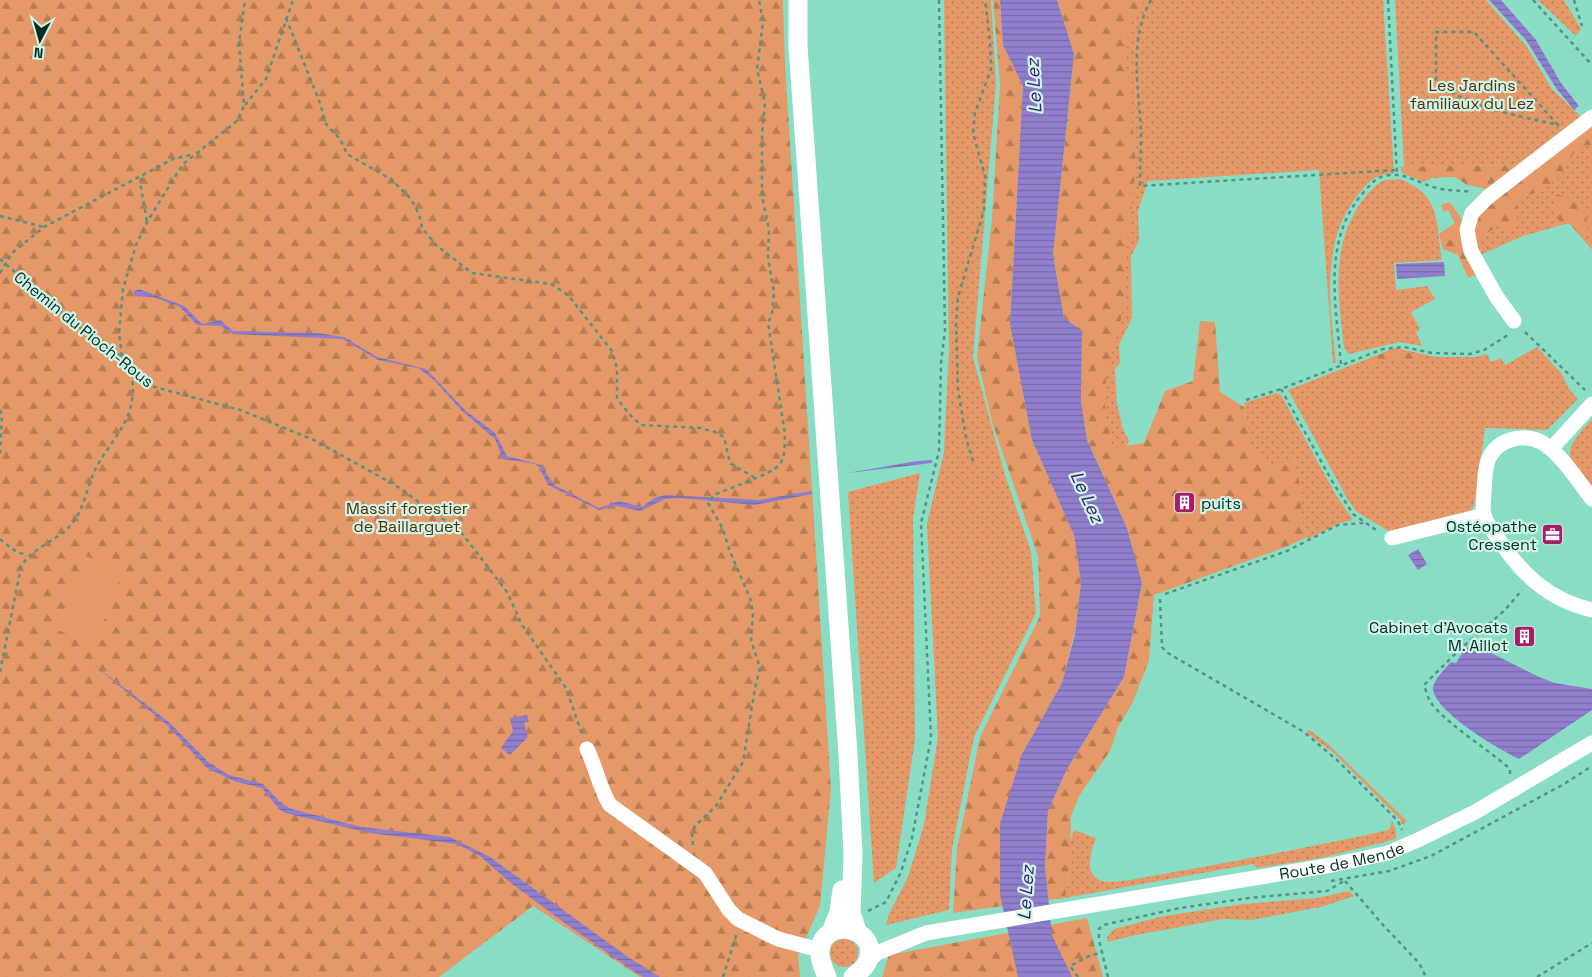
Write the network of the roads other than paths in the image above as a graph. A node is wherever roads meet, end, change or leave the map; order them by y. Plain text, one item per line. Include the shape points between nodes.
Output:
1 (798, 0) edge
2 (1592, 117) edge
3 (1515, 329) road end
4 (1589, 398) edge
5 (1551, 449) junction
6 (1592, 499) edge
7 (1484, 515) junction
8 (1392, 538) road end
9 (1592, 610) edge
10 (1592, 743) edge
11 (587, 749) road end
12 (849, 781) junction
13 (831, 932) junction
14 (862, 936) junction
15 (899, 943) junction
16 (823, 964) edge
17 (859, 972) edge

1 - 12 main road via 798,46
2 - 3 street via 1488,197 1472,214 1467,230 1475,259
4 - 5 street
5 - 6 street
5 - 7 street via 1537,440 1524,438 1508,440 1495,449 1486,467
7 - 8 street
7 - 9 street via 1506,551 1531,580 1554,596
10 - 15 street, Route de Mende via 1475,812 1375,856 926,933
11 - 16 street via 602,793 610,805 709,878 738,919
12 - 13 main road via 840,904
12 - 14 main road via 853,854 851,913
13 - 14 main road via 844,928
13 - 16 main road via 825,937
14 - 15 street via 882,944
14 - 17 main road via 869,948
15 - 17 street via 877,953

